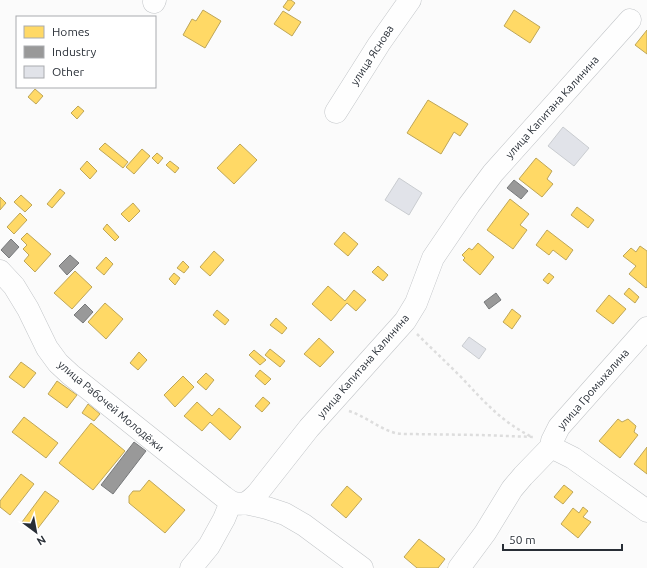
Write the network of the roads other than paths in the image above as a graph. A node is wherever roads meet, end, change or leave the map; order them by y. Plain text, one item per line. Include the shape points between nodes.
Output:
1 (410, 0) edge
2 (630, 20) dead end
3 (336, 112) dead end
4 (0, 271) edge
5 (647, 328) edge
6 (542, 442) junction
7 (238, 503) junction
8 (647, 511) edge
9 (191, 568) edge
10 (362, 568) edge
11 (459, 568) edge

1 - 3 street, улица Яснова
2 - 7 street, улица Капитана Калинина via 493,173 469,205 433,258 416,303 405,321 309,428 257,494 251,500
4 - 7 street, улица Рабочей Молодёжи via 14,286 28,308 47,348 58,363 224,497
5 - 6 street, улица Громыхалина via 559,428 552,441
6 - 8 street via 573,458
6 - 11 street, улица Громыхалина via 486,533
7 - 9 street, улица Капитана Калинина
7 - 10 street via 285,514

